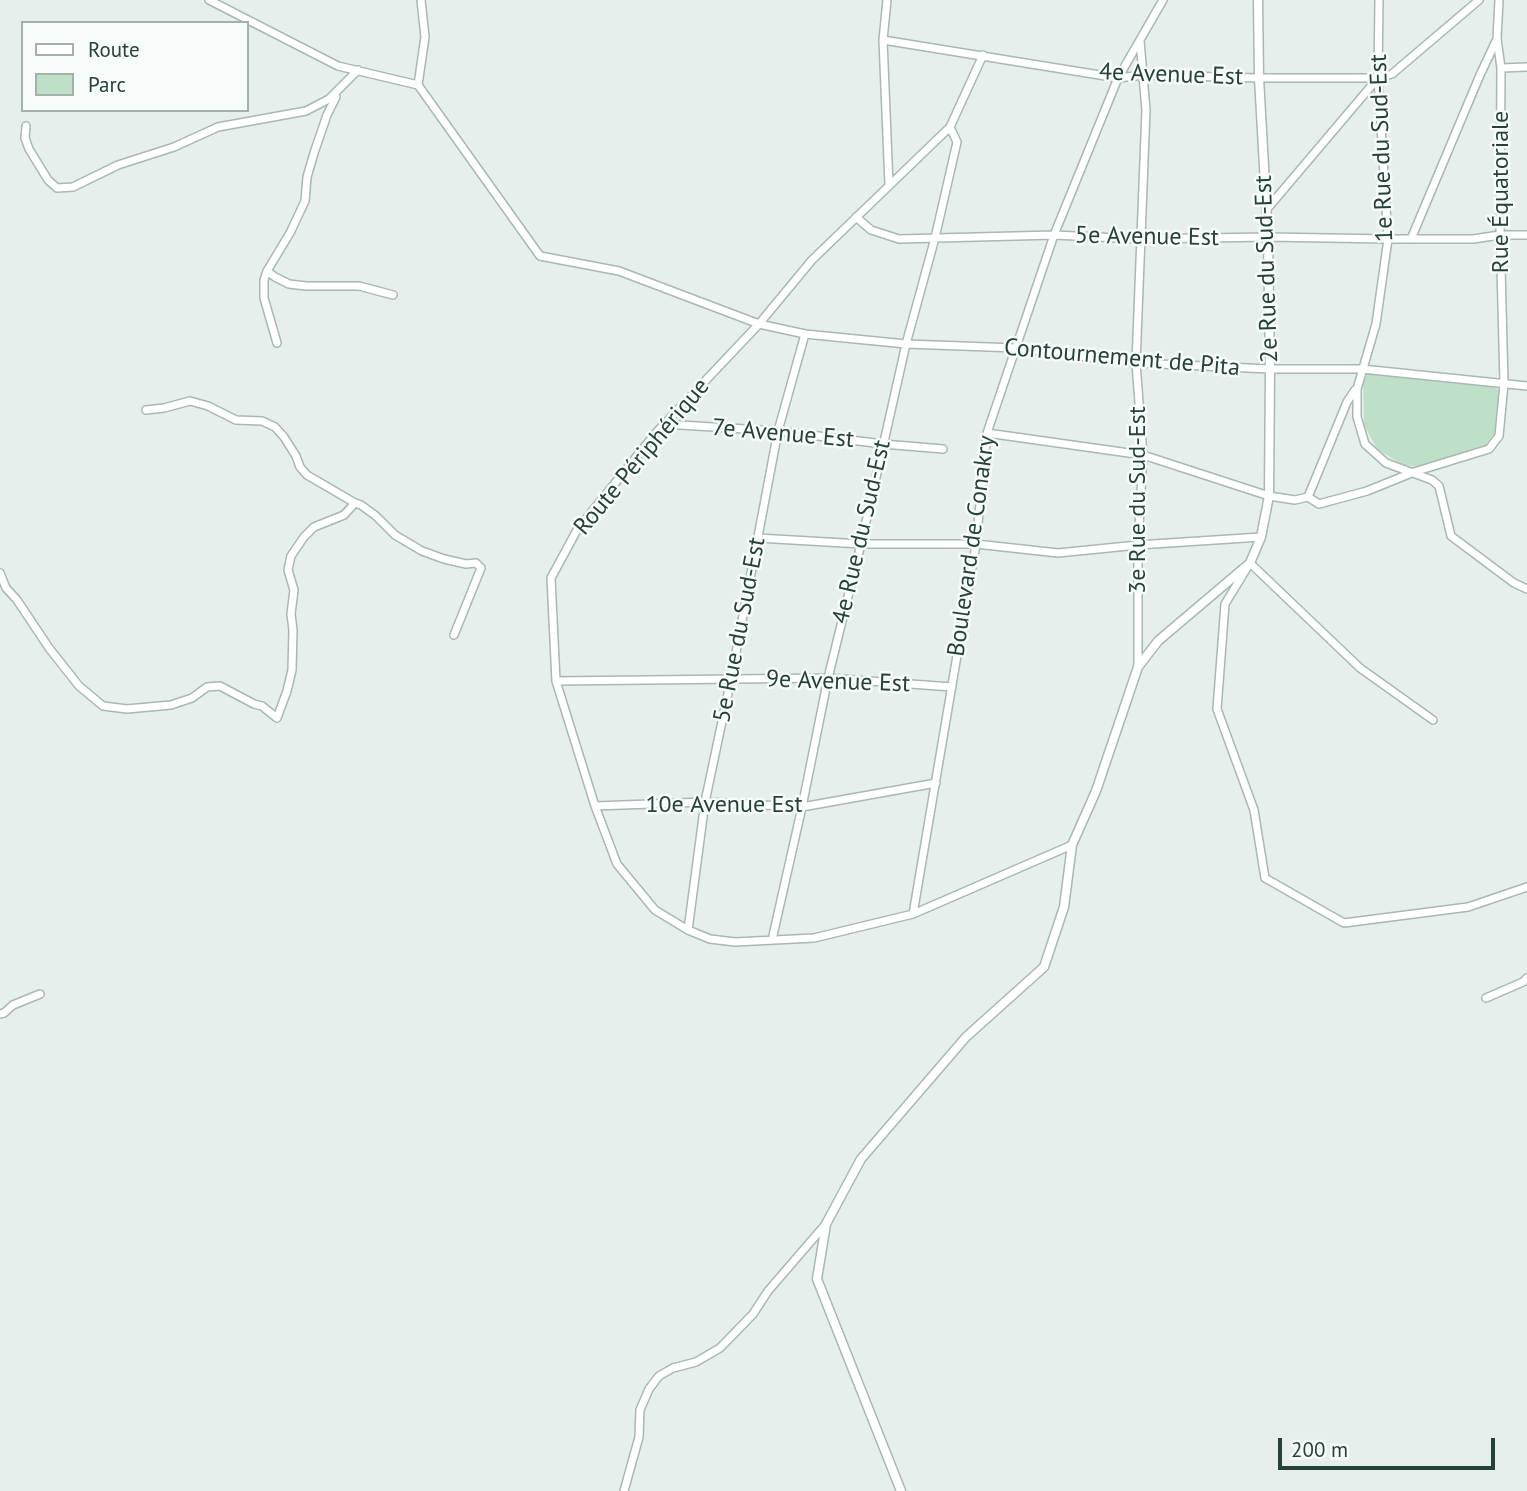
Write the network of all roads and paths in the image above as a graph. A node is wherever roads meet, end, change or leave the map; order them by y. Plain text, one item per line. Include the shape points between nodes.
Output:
1 (209, 0) edge
2 (421, 0) edge
3 (887, 0) edge
4 (1163, 0) edge
5 (1258, 0) edge
6 (1379, 0) edge
7 (1479, 0) edge
8 (1499, 0) edge
9 (1497, 39) junction
10 (883, 40) junction
11 (1140, 41) junction
12 (982, 55) junction
13 (1527, 67) edge
14 (1501, 68) junction
15 (358, 71) junction
16 (1144, 75) junction
17 (1118, 78) junction
18 (1259, 78) junction
19 (1378, 78) junction
20 (345, 85) junction
21 (418, 85) junction
22 (26, 126) dead end
23 (950, 127) junction
24 (889, 186) junction
25 (1267, 209) junction
26 (856, 217) junction
27 (1500, 235) junction
28 (1527, 235) edge
29 (1054, 236) junction
30 (1268, 237) junction
31 (935, 238) junction
32 (1141, 239) junction
33 (1388, 239) junction
34 (1411, 239) junction
35 (267, 271) junction
36 (393, 295) dead end
37 (759, 324) junction
38 (805, 334) junction
39 (276, 342) dead end
40 (906, 344) junction
41 (1016, 348) junction
42 (1136, 363) junction
43 (1270, 369) junction
44 (1362, 369) junction
45 (1504, 384) junction
46 (1527, 386) edge
47 (1357, 389) junction
48 (146, 410) dead end
49 (664, 424) junction
50 (778, 431) junction
51 (987, 433) junction
52 (883, 444) junction
53 (943, 449) dead end
54 (1143, 455) junction
55 (1414, 472) junction
56 (1269, 496) junction
57 (1308, 497) junction
58 (355, 503) junction
59 (1261, 537) junction
60 (758, 538) junction
61 (861, 544) junction
62 (976, 544) junction
63 (1138, 545) junction
64 (1250, 563) junction
65 (0, 573) edge
66 (1527, 589) edge
67 (454, 635) dead end
68 (1138, 667) junction
69 (828, 678) junction
70 (732, 679) junction
71 (556, 681) junction
72 (952, 687) junction
73 (1433, 720) dead end
74 (936, 783) junction
75 (705, 802) junction
76 (595, 806) junction
77 (802, 807) junction
78 (1072, 845) junction
79 (1527, 887) edge
80 (913, 914) junction
81 (688, 930) junction
82 (772, 940) junction
83 (1527, 978) edge
84 (40, 994) dead end
85 (1486, 998) dead end
86 (0, 1013) edge
87 (826, 1224) junction
88 (624, 1491) edge
89 (901, 1491) edge

1 - 15 street via 338,66
2 - 21 street via 425,37
3 - 10 street
4 - 11 street, Boulevard de Conakry
5 - 18 street, 2e Rue du Sud-Est
6 - 19 street, 1e Rue du Sud-Est
7 - 19 street via 1392,74
8 - 9 street, Rue Équatoriale
9 - 14 street, Rue Équatoriale
9 - 34 street
10 - 12 street, 4e Avenue Est
10 - 24 street
11 - 16 street, 3e Rue du Sud-Est
11 - 17 street, Boulevard de Conakry
12 - 17 street, 4e Avenue Est
12 - 23 street, Route Périphérique
13 - 14 street
14 - 27 street, Rue Équatoriale
15 - 20 street
15 - 21 street
16 - 17 street, 4e Avenue Est
16 - 18 street, 4e Avenue Est
16 - 32 street, 3e Rue du Sud-Est
17 - 29 street, Boulevard de Conakry
18 - 19 street, 4e Avenue Est
18 - 25 street, 2e Rue du Sud-Est
19 - 25 street
19 - 33 street, 1e Rue du Sud-Est
20 - 22 street via 306,111 218,127 73,187 57,188 48,180 29,149
20 - 35 street via 317,142 305,201
21 - 37 street, Contournement de Pita via 540,256 619,271
23 - 24 street, Route Périphérique
23 - 31 street, 4e Rue du Sud-Est via 957,142
24 - 26 street, Route Périphérique
25 - 30 street, 2e Rue du Sud-Est
26 - 31 street, 5e Avenue Est via 871,230 899,239
26 - 37 street, Route Périphérique via 812,260
27 - 28 street, 5e Avenue Est
27 - 34 street, 5e Avenue Est
27 - 45 street, Rue Équatoriale
29 - 31 street, 5e Avenue Est
29 - 32 street, 5e Avenue Est
29 - 41 street, Boulevard de Conakry
30 - 32 street, 5e Avenue Est
30 - 33 street, 5e Avenue Est
30 - 43 street, 2e Rue du Sud-Est
31 - 40 street, 4e Rue du Sud-Est
32 - 42 street, 3e Rue du Sud-Est
33 - 34 street, 5e Avenue Est
33 - 44 street, 1e Rue du Sud-Est via 1376,324
35 - 36 street via 289,284 359,286
35 - 39 street via 264,298
37 - 38 street, Contournement de Pita
37 - 49 street, Route Périphérique
38 - 40 street, Contournement de Pita
38 - 50 street, 5e Rue du Sud-Est
40 - 41 street, Contournement de Pita
40 - 52 street, 4e Rue du Sud-Est
41 - 42 street, Contournement de Pita
41 - 51 street, Boulevard de Conakry
42 - 43 street, Contournement de Pita
42 - 54 street, 3e Rue du Sud-Est
43 - 44 street, Contournement de Pita
43 - 56 street, 2e Rue du Sud-Est
44 - 45 street, Contournement de Pita
44 - 47 street, 1e Rue du Sud-Est
45 - 46 street, Contournement de Pita
45 - 55 street, Rue Équatoriale via 1499,436 1489,449
47 - 55 street, 1e Rue du Sud-Est via 1357,417 1365,443 1386,463
47 - 57 street via 1347,402
48 - 58 street via 190,401 236,420 262,421 284,437 307,475
49 - 50 street, 7e Avenue Est
49 - 71 street, Route Périphérique via 577,530 551,578
50 - 52 street, 7e Avenue Est
50 - 60 street, 5e Rue du Sud-Est
51 - 54 street
51 - 62 street, Boulevard de Conakry
52 - 53 street, 7e Avenue Est
52 - 61 street, 4e Rue du Sud-Est
54 - 56 street
54 - 63 street, 3e Rue du Sud-Est
55 - 57 street, Rue Équatoriale via 1319,504
55 - 66 street, 1e Rue du Sud-Est via 1439,486 1451,536
56 - 57 street
56 - 59 street, 2e Rue du Sud-Est
58 - 65 street via 344,515 314,527 290,556 292,670 276,718 220,686 207,687 171,705 103,706 79,686 49,648
58 - 67 street via 414,547 481,568
59 - 63 street
59 - 64 street, 2e Rue du Sud-Est
60 - 61 street
60 - 70 street, 5e Rue du Sud-Est
61 - 62 street
61 - 69 street, 4e Rue du Sud-Est
62 - 63 street via 1058,553
62 - 72 street, Boulevard de Conakry
63 - 68 street, 3e Rue du Sud-Est
64 - 68 street via 1158,641
64 - 73 street via 1360,668
64 - 79 street via 1225,604 1217,709 1254,810 1265,878 1344,923 1468,906
68 - 78 street via 1096,791
69 - 70 street, 9e Avenue Est
69 - 72 street, 9e Avenue Est
69 - 77 street, 4e Rue du Sud-Est
70 - 71 street, 9e Avenue Est
70 - 75 street, 5e Rue du Sud-Est
71 - 76 street, Route Périphérique
72 - 74 street, Boulevard de Conakry
74 - 77 street, 10e Avenue Est
74 - 80 street, Boulevard de Conakry
75 - 76 street, 10e Avenue Est
75 - 77 street, 10e Avenue Est
75 - 81 street, 5e Rue du Sud-Est
76 - 81 street, Route Périphérique via 617,864 655,910
77 - 82 street, 4e Rue du Sud-Est
78 - 80 street, Route Périphérique
78 - 87 street via 1064,908 1044,967 966,1037 861,1159
80 - 82 street, Route Périphérique via 814,938
81 - 82 street, Route Périphérique via 735,942
83 - 85 street
84 - 86 street
87 - 88 street via 729,1340 696,1362 659,1376 649,1389 640,1410 639,1437
87 - 89 street via 817,1279

